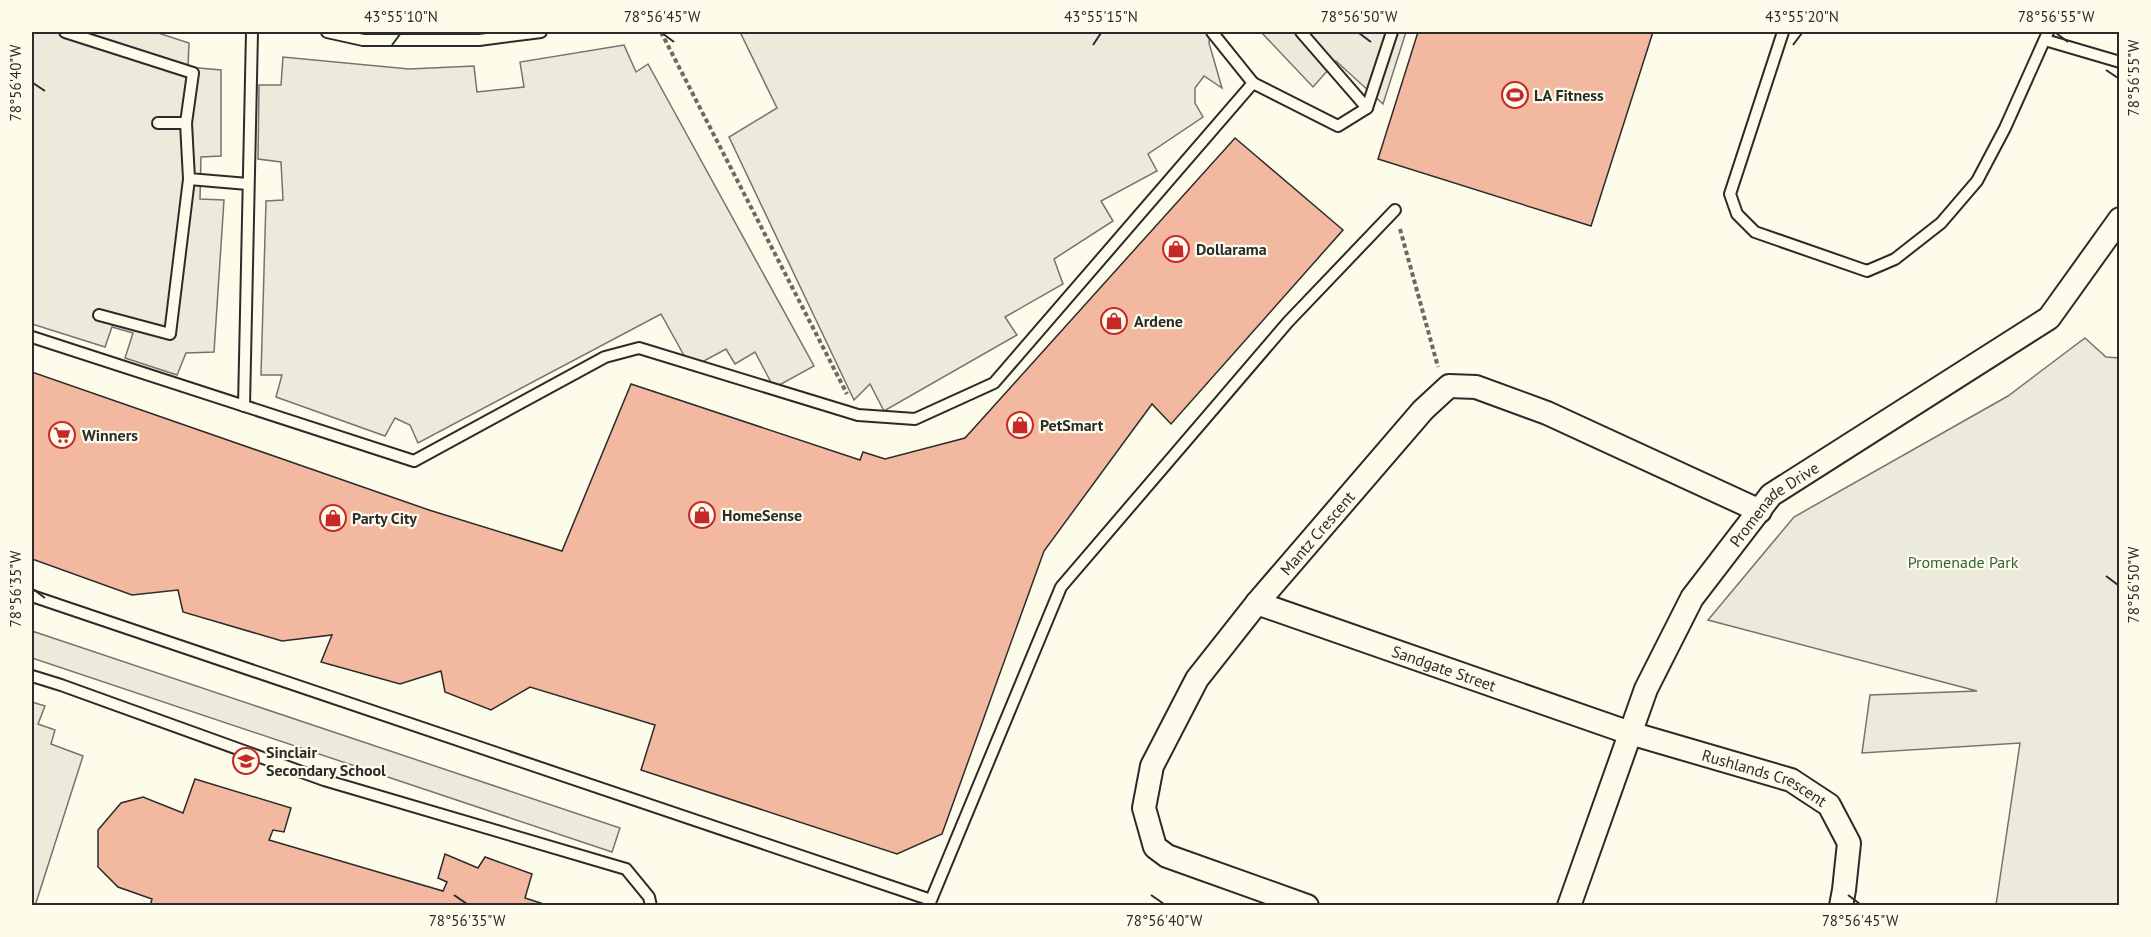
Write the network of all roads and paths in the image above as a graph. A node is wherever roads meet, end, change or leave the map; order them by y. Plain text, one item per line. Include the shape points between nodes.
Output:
1 (65, 32) edge
2 (252, 32) edge
3 (327, 32) edge
4 (541, 32) edge
5 (662, 32) edge
6 (1212, 32) edge
7 (1301, 32) edge
8 (1392, 32) edge
9 (1784, 32) edge
10 (2047, 36) edge
11 (2120, 62) edge
12 (1253, 83) junction
13 (1367, 108) junction
14 (158, 123) dead end
15 (186, 123) junction
16 (189, 179) junction
17 (248, 184) junction
18 (1395, 210) joint
19 (2120, 219) edge
20 (99, 315) dead end
21 (32, 338) edge
22 (1444, 391) junction
23 (244, 406) junction
24 (858, 416) junction
25 (1760, 511) junction
26 (32, 596) edge
27 (1257, 603) junction
28 (32, 676) edge
29 (1630, 733) junction
30 (651, 906) edge
31 (1307, 906) edge
32 (1569, 906) edge
33 (1841, 906) edge

1 - 15 lane via 193,73
2 - 17 lane
3 - 4 lane via 363,40 468,40
5 - 24 path
6 - 12 lane
7 - 13 lane
8 - 13 lane
9 - 10 lane via 1730,194 1737,214 1755,232 1867,271 1895,259 1941,223 1977,181
10 - 11 lane
12 - 13 lane via 1338,126
12 - 24 lane via 994,383 915,419
14 - 15 lane
15 - 16 lane
16 - 17 lane
16 - 20 lane via 170,334
17 - 23 lane
18 - 22 path
18 - 26 lane via 1288,322 1061,587 931,900
19 - 25 street, Promenade Drive via 2049,318 1771,495
21 - 23 lane
22 - 25 street via 1449,386 1476,387 1547,413
22 - 27 street, Mantz Crescent via 1423,410
23 - 24 lane via 414,460 605,357 639,348
25 - 29 street, Promenade Drive via 1692,598 1646,689
27 - 29 street, Sandgate Street
27 - 31 street, Mantz Crescent via 1197,678 1152,766 1144,808 1155,847 1167,856
28 - 30 lane via 324,780 627,869 649,897
29 - 32 street, Promenade Drive
29 - 33 street, Rushlands Crescent via 1791,780 1829,805 1849,843

